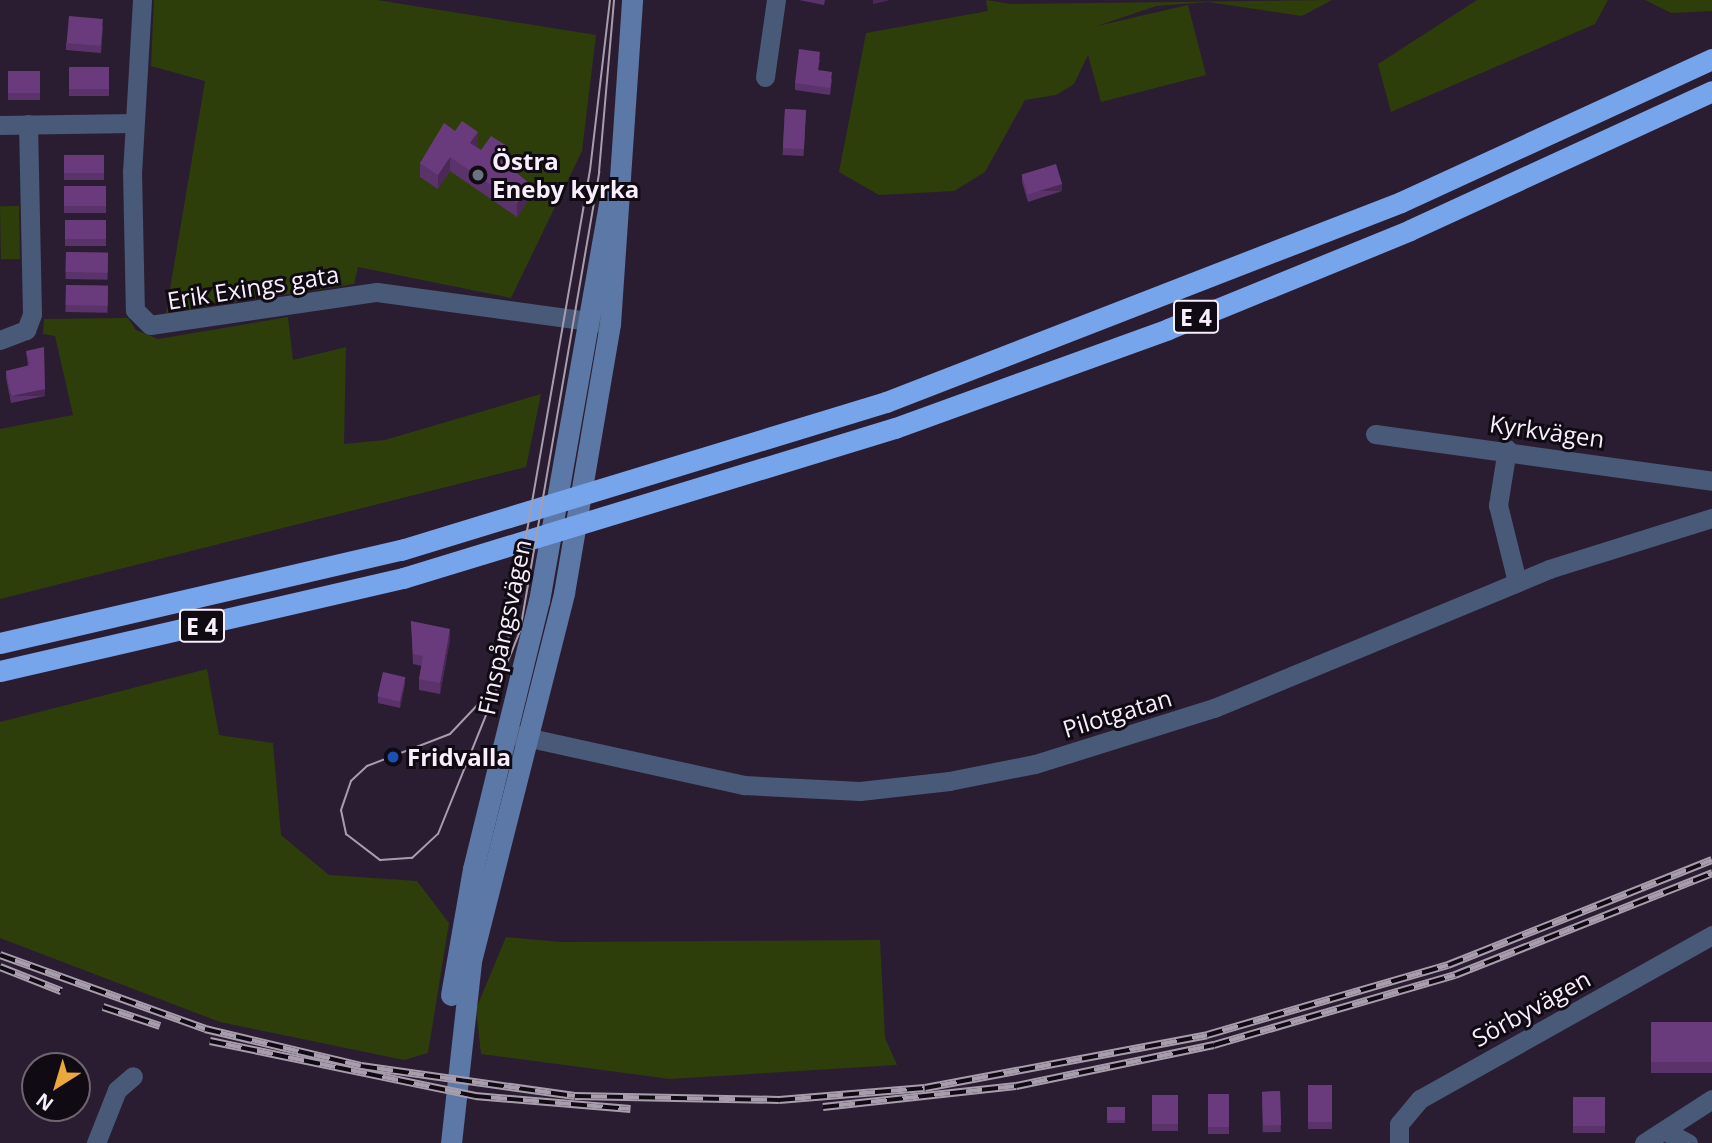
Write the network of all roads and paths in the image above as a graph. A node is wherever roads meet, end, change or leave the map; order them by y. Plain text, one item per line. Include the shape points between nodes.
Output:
1 (142, 0) edge
2 (632, 0) edge
3 (776, 0) edge
4 (1712, 59) edge
5 (765, 77) dead end
6 (1712, 91) edge
7 (134, 123) junction
8 (28, 124) junction
9 (0, 125) edge
10 (600, 322) junction
11 (0, 340) edge
12 (1375, 434) dead end
13 (1507, 449) junction
14 (1712, 481) edge
15 (1712, 517) edge
16 (1517, 582) junction
17 (0, 643) edge
18 (0, 671) edge
19 (508, 733) junction
20 (531, 738) junction
21 (1712, 935) edge
22 (450, 1057) junction
23 (133, 1076) dead end
24 (1712, 1099) edge
25 (1665, 1130) junction
26 (96, 1143) edge
27 (439, 1143) edge
28 (451, 1143) edge
29 (1399, 1143) edge
30 (1644, 1143) edge
31 (1688, 1143) edge

1 - 7 street, Erik Exings gata
2 - 10 main road, Finspångsvägen via 624,122
3 - 5 street
4 - 17 highway, E 4 via 1401,202 886,402 401,550
6 - 18 highway, E 4 via 1384,240 1168,329 895,428 403,578
7 - 8 street
7 - 10 street, Erik Exings gata via 135,310 149,325 377,292
8 - 9 street
8 - 11 street via 32,314 26,330
10 - 19 main road, Finspångsvägen via 569,439 539,601
10 - 20 main road, Finspångsvägen via 592,431 564,593
12 - 13 street, Kyrkvägen
13 - 14 street, Kyrkvägen
13 - 16 street via 1498,505
15 - 16 street, Pilotgatan
16 - 20 street, Pilotgatan via 1214,708 1035,764 949,781 860,791 757,787
19 - 20 street, Pilotgatan
19 - 22 main road, Finspångsvägen via 460,930
20 - 22 main road, Finspångsvägen
21 - 29 street, Sörbyvägen via 1420,1099 1399,1124
22 - 27 main road, Finspångsvägen
22 - 28 main road, Finspångsvägen
23 - 26 street via 117,1090
24 - 25 street
25 - 30 street
25 - 31 street

